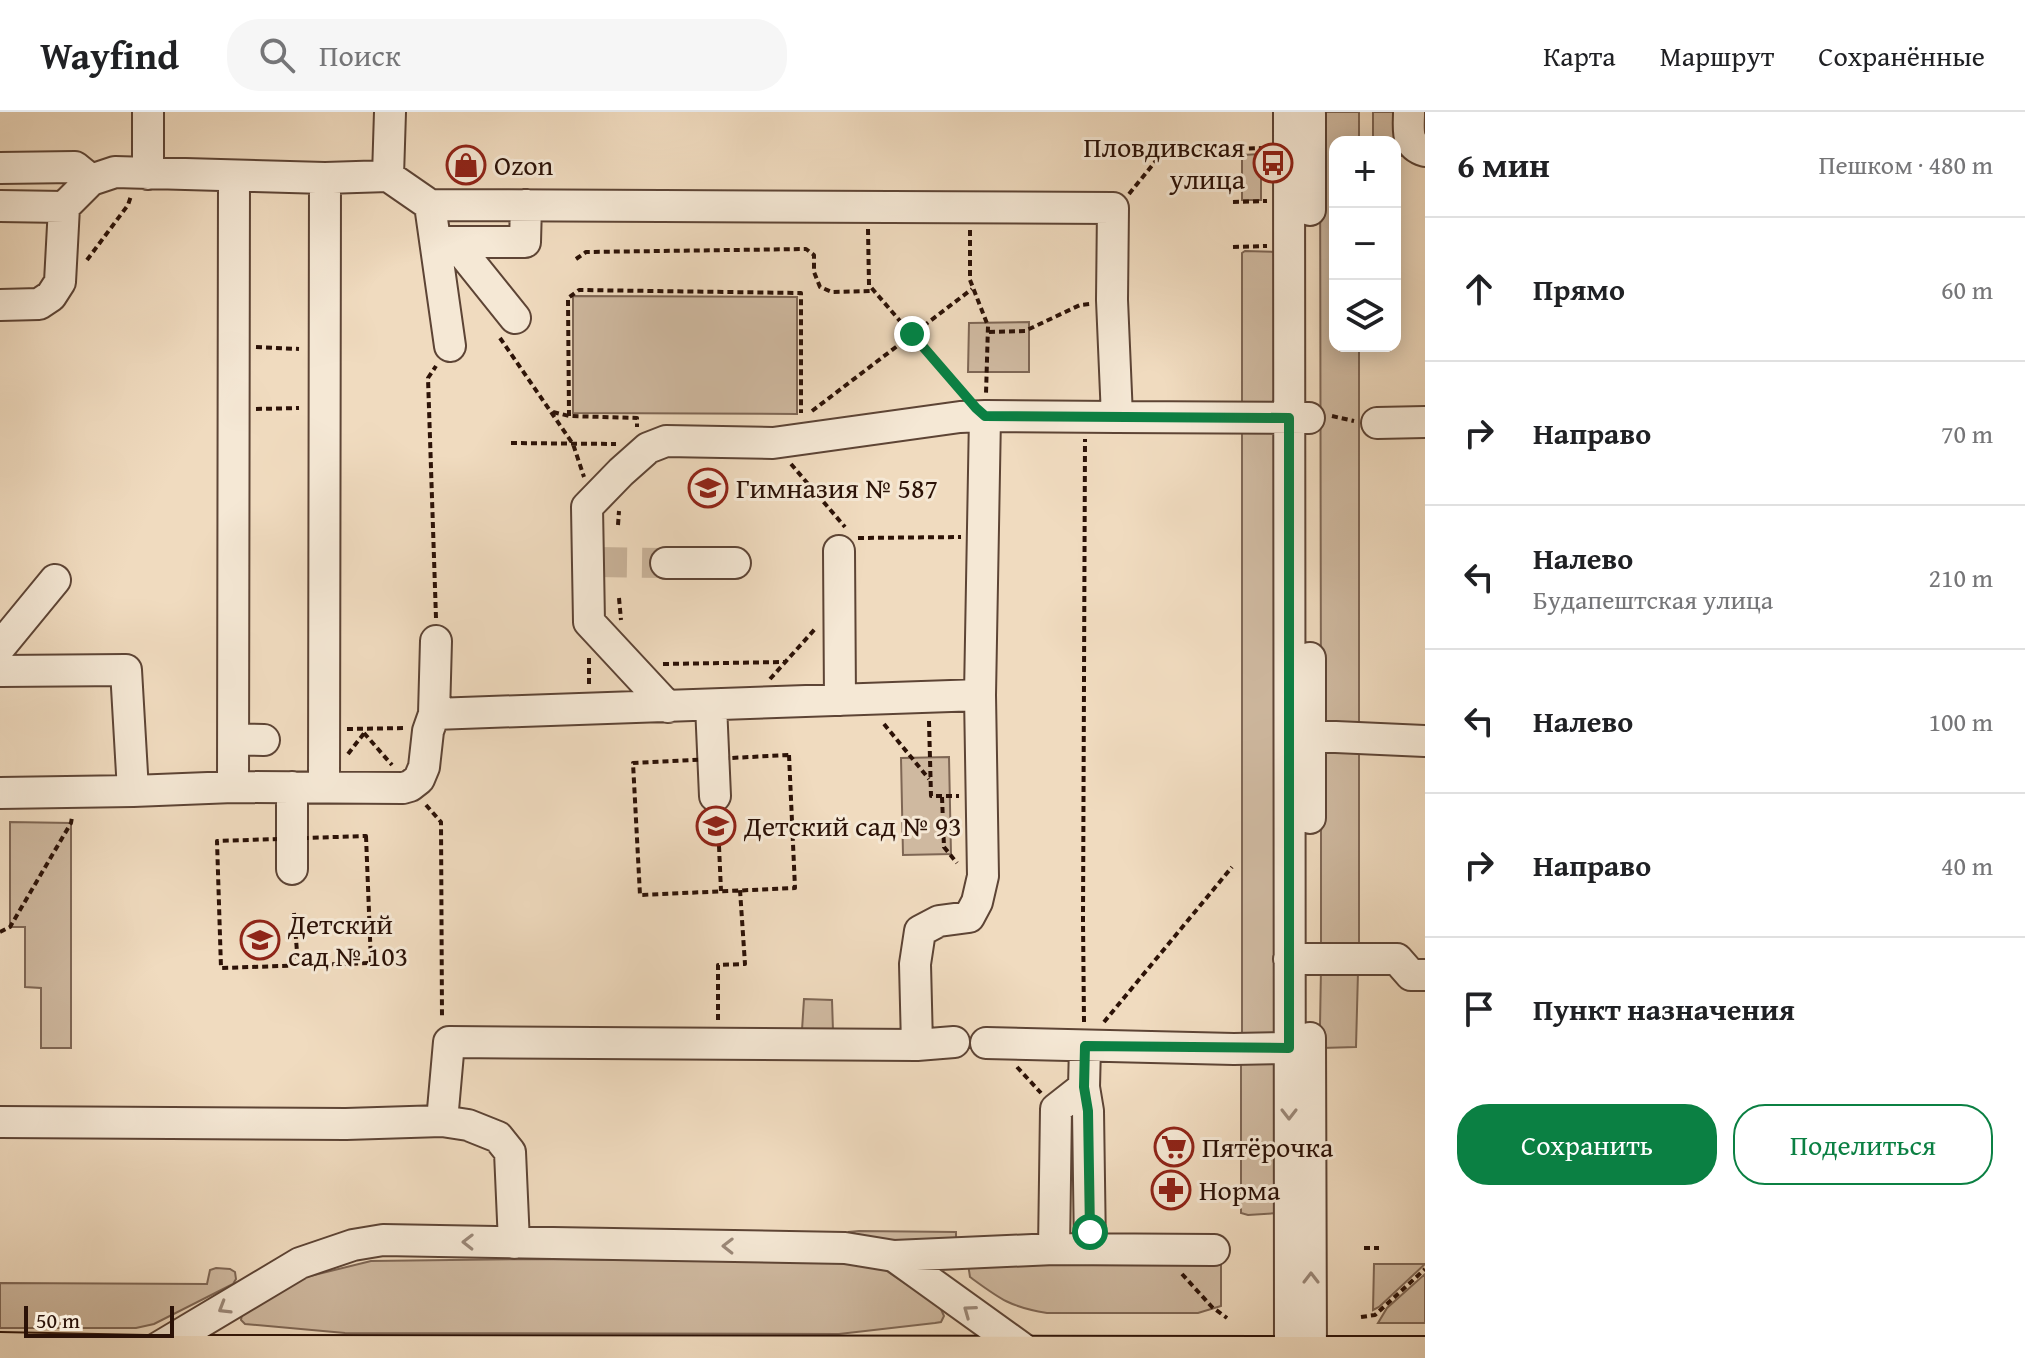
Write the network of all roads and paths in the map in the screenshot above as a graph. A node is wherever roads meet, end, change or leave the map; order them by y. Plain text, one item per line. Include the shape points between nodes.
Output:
1 (148, 112) edge
2 (390, 112) edge
3 (1289, 112) edge
4 (1310, 112) edge
5 (1409, 112) edge
6 (1271, 148) dead end
7 (1425, 151) edge
8 (0, 168) edge
9 (142, 174) junction
10 (234, 176) junction
11 (388, 176) junction
12 (325, 178) junction
13 (91, 180) junction
14 (1271, 201) dead end
15 (1233, 202) dead end
16 (430, 205) junction
17 (526, 205) junction
18 (0, 206) edge
19 (868, 206) junction
20 (64, 207) junction
21 (969, 208) junction
22 (1113, 208) junction
23 (445, 242) junction
24 (576, 259) dead end
25 (60, 282) junction
26 (972, 289) junction
27 (874, 291) junction
28 (1112, 300) junction
29 (0, 305) edge
30 (504, 323) joint
31 (988, 332) junction
32 (912, 334) junction
33 (234, 345) junction
34 (450, 346) joint
35 (325, 349) junction
36 (325, 399) junction
37 (234, 410) junction
38 (553, 412) junction
39 (569, 416) junction
40 (985, 416) junction
41 (1117, 417) junction
42 (1310, 418) junction
43 (1425, 422) edge
44 (1368, 423) joint
45 (1085, 436) dead end
46 (511, 443) dead end
47 (773, 443) junction
48 (573, 444) junction
49 (647, 444) junction
50 (587, 507) junction
51 (984, 537) junction
52 (846, 539) junction
53 (666, 563) tunnel mouth
54 (735, 563) dead end
55 (55, 580) dead end
56 (839, 603) junction
57 (589, 622) junction
58 (436, 641) joint
59 (0, 647) edge
60 (785, 662) junction
61 (0, 671) edge
62 (637, 674) junction
63 (980, 695) junction
64 (928, 697) junction
65 (876, 699) junction
66 (840, 700) junction
67 (747, 704) junction
68 (711, 705) junction
69 (668, 707) junction
70 (589, 709) junction
71 (431, 721) junction
72 (324, 730) junction
73 (364, 733) dead end
74 (1299, 735) junction
75 (234, 739) junction
76 (264, 740) dead end
77 (1425, 741) edge
78 (712, 759) junction
79 (930, 780) junction
80 (410, 786) junction
81 (233, 787) junction
82 (292, 787) junction
83 (324, 787) junction
84 (133, 791) junction
85 (79, 792) junction
86 (0, 793) edge
87 (715, 796) dead end
88 (942, 796) junction
89 (982, 796) junction
90 (293, 838) junction
91 (719, 846) dead end
92 (1232, 867) dead end
93 (292, 869) dead end
94 (980, 889) junction
95 (740, 890) junction
96 (721, 891) junction
97 (294, 913) dead end
98 (0, 932) edge
99 (1299, 960) junction
100 (298, 965) junction
101 (1425, 975) edge
102 (1085, 1035) junction
103 (449, 1042) junction
104 (954, 1042) dead end
105 (993, 1042) joint
106 (718, 1043) junction
107 (917, 1045) junction
108 (1289, 1048) junction
109 (1084, 1087) junction
110 (1056, 1109) junction
111 (442, 1121) junction
112 (0, 1122) edge
113 (514, 1243) junction
114 (1364, 1248) dead end
115 (1379, 1248) dead end
116 (1054, 1249) junction
117 (1090, 1249) junction
118 (1214, 1250) dead end
119 (894, 1256) junction
120 (1173, 1264) dead end
121 (1425, 1269) edge
122 (1361, 1317) dead end
123 (1227, 1318) dead end
124 (0, 1352) edge
125 (146, 1355) junction
126 (1033, 1356) edge
127 (1425, 1356) edge
128 (1300, 1357) edge

1 - 9 street
2 - 11 street
3 - 42 street
4 - 42 street
5 - 7 street via 1411,142
6 - 22 path via 1163,152
8 - 13 street via 47,157 75,167
9 - 10 street
9 - 13 street via 115,172
9 - 25 path via 128,205 96,250
10 - 12 street
10 - 33 street
11 - 12 street
11 - 16 street
12 - 35 street
13 - 20 street
14 - 15 path
16 - 17 street
16 - 23 street
17 - 19 street
17 - 23 street via 525,242
18 - 20 street
19 - 21 street
19 - 27 path via 869,285
20 - 25 street
21 - 22 street
21 - 26 path
22 - 28 street
23 - 30 street
23 - 34 street
24 - 27 path via 586,252 806,249 814,255 820,287 832,292
25 - 29 street via 39,304
26 - 31 path
26 - 32 path
27 - 32 path
28 - 31 path via 1080,305 1025,331
28 - 41 street
30 - 38 path
31 - 40 path
32 - 39 path via 801,420 801,293 579,290 568,298
32 - 40 path
33 - 35 path
33 - 37 street
34 - 58 path via 428,378
35 - 36 street
36 - 37 path via 298,409
36 - 72 street
37 - 75 street
38 - 39 path
38 - 48 path
39 - 49 path via 637,416
40 - 41 street
40 - 47 street
40 - 51 street
41 - 42 street
42 - 44 path
42 - 74 street
43 - 44 street
45 - 102 path
46 - 48 path
47 - 49 street
47 - 52 path
48 - 49 path
48 - 50 path via 587,487
49 - 50 street
50 - 57 street via 592,561
51 - 52 path
51 - 63 street
52 - 56 street
53 - 54 street
55 - 59 street
56 - 60 path
56 - 66 street
57 - 62 street
57 - 70 path
58 - 71 street
60 - 62 path via 649,664
60 - 67 path
61 - 84 street via 126,670
62 - 69 street
63 - 64 street
63 - 89 street
64 - 65 street
64 - 79 path
65 - 66 street
65 - 79 path via 880,719
66 - 67 street
67 - 68 street
68 - 69 street
68 - 78 street
69 - 70 street
70 - 71 street via 470,714
71 - 72 path
71 - 80 street via 424,767
72 - 83 street
73 - 80 path
74 - 77 street
74 - 99 street
75 - 76 street
75 - 81 street
78 - 87 street
78 - 95 path via 789,755 795,888
78 - 96 path via 633,763 640,895
79 - 88 path via 931,796
80 - 83 street
80 - 103 path via 441,822 442,1033
81 - 82 street
81 - 84 street
82 - 83 street
82 - 90 street
84 - 85 street
85 - 86 street
85 - 98 path via 71,823 10,927
88 - 89 path
88 - 94 path via 944,847
89 - 94 street
90 - 93 street
90 - 100 path via 366,836 371,963
90 - 100 path via 217,841 221,968
91 - 96 path
92 - 102 path
94 - 107 street via 969,917 939,921 920,931 915,964
95 - 96 path
95 - 106 path via 745,964 718,965
97 - 100 path
99 - 101 street via 1397,959 1411,975
99 - 108 street
128 -> 99 street
102 - 105 street
102 - 108 street
102 - 109 street
103 - 106 street
103 - 111 street
104 - 107 street
105 - 110 path
106 - 107 street
108 -> 128 street
109 - 110 street
109 - 117 street
110 - 116 street
111 - 112 street
111 - 113 street via 498,1137 510,1152
119 -> 113 street via 845,1248
113 -> 125 street via 383,1240 353,1245 300,1263
114 - 115 path
116 - 117 street
116 - 119 street
117 - 118 street
126 -> 119 street
120 - 123 path
121 - 122 path via 1375,1315
124 - 125 main road
125 - 126 main road
126 - 128 main road
127 - 128 main road

